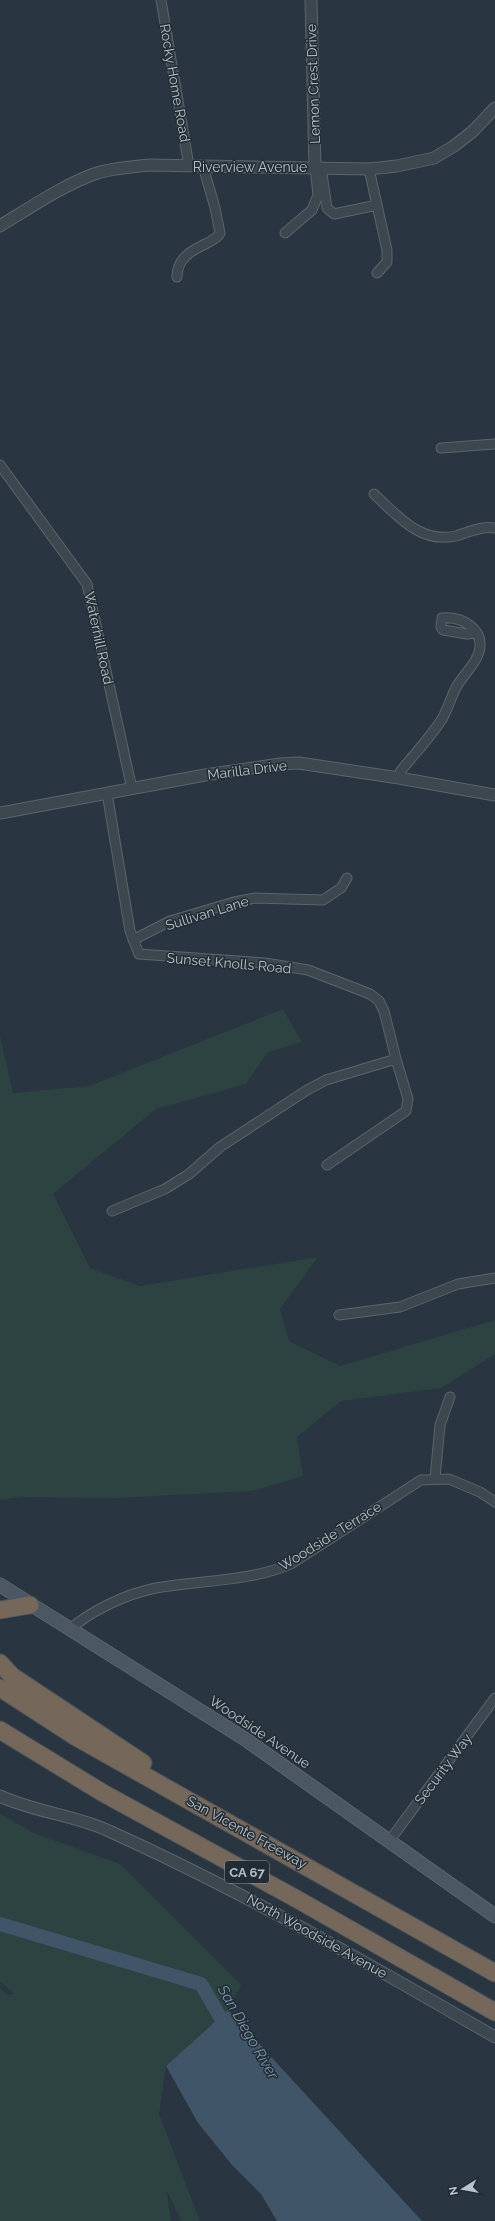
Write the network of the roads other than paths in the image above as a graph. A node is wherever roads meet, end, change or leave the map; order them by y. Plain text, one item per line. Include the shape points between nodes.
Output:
1 (161, 0) edge
2 (311, 0) edge
3 (495, 108) edge
4 (189, 166) junction
5 (203, 166) junction
6 (318, 167) junction
7 (369, 169) junction
8 (377, 205) junction
9 (0, 226) edge
10 (285, 233) dead end
11 (377, 273) dead end
12 (177, 277) dead end
13 (495, 444) edge
14 (441, 448) dead end
15 (0, 465) edge
16 (374, 494) dead end
17 (495, 528) edge
18 (476, 633) dead end
19 (399, 778) junction
20 (132, 789) junction
21 (107, 794) junction
22 (495, 795) edge
23 (0, 813) edge
24 (347, 878) dead end
25 (133, 940) junction
26 (396, 1059) junction
27 (327, 1165) dead end
28 (112, 1211) dead end
29 (495, 1278) edge
30 (338, 1315) dead end
31 (450, 1397) dead end
32 (435, 1478) junction
33 (495, 1502) edge
34 (0, 1585) edge
35 (30, 1605) junction
36 (0, 1610) edge
37 (69, 1630) junction
38 (0, 1663) edge
39 (0, 1688) edge
40 (495, 1698) edge
41 (0, 1730) edge
42 (0, 1745) edge
43 (103, 1793) junction
44 (0, 1796) edge
45 (206, 1809) junction
46 (390, 1840) junction
47 (495, 1916) edge
48 (495, 1973) edge
49 (495, 2012) edge
50 (495, 2037) edge

1 - 4 street, Rocky Home Road
2 - 6 street, Lemon Crest Drive
3 - 7 street, Riverview Avenue via 462,140 434,158
4 - 5 street, Riverview Avenue
4 - 9 street, Riverview Avenue via 149,165 98,173 68,186
5 - 6 street, Riverview Avenue
5 - 12 street via 220,233 216,238 192,250 177,269
6 - 7 street, Riverview Avenue
6 - 8 street via 330,212 334,214
6 - 10 street via 318,195 312,210
7 - 8 street
8 - 11 street via 387,250 387,262
13 - 14 street
15 - 20 street, Waterhill Road via 87,584
16 - 17 street via 409,527 430,536 451,537 486,527
18 - 19 street via 480,643 478,654 457,686 442,718 400,772
19 - 20 street, Marilla Drive via 299,764 280,764 206,774
19 - 22 street, Marilla Drive
20 - 21 street, Marilla Drive
21 - 23 street, Marilla Drive
21 - 25 street, Sunset Knolls Road
24 - 25 street, Sullivan Lane via 341,888 323,900 255,898 234,902 170,921
25 - 26 street, Sunset Knolls Road via 139,954 265,963 308,970 370,994 379,1001 384,1011
26 - 27 street via 408,1099 406,1111
26 - 28 street via 326,1080 307,1090 220,1147 189,1174 165,1189
29 - 30 street via 458,1284 400,1308
31 - 32 street via 440,1425
32 - 33 street, Woodside Terrace via 450,1479 480,1492
32 - 37 street, Woodside Terrace via 421,1480 291,1564 269,1573 155,1588 110,1604 84,1617
34 - 35 main road, Woodside Avenue
35 - 36 highway
35 - 37 main road, Woodside Avenue
37 - 46 main road, Woodside Avenue via 245,1739
38 - 45 highway via 12,1676 119,1746
39 - 45 highway, San Vicente Freeway / CA 67 via 76,1737
40 - 46 street, Security Way
41 - 43 highway, CA 67
42 - 43 highway
43 - 49 highway, CA 67 via 288,1894
44 - 50 street, North Woodside Avenue via 108,1830 259,1904
45 - 48 highway, San Vicente Freeway / CA 67
46 - 47 main road, Woodside Avenue

